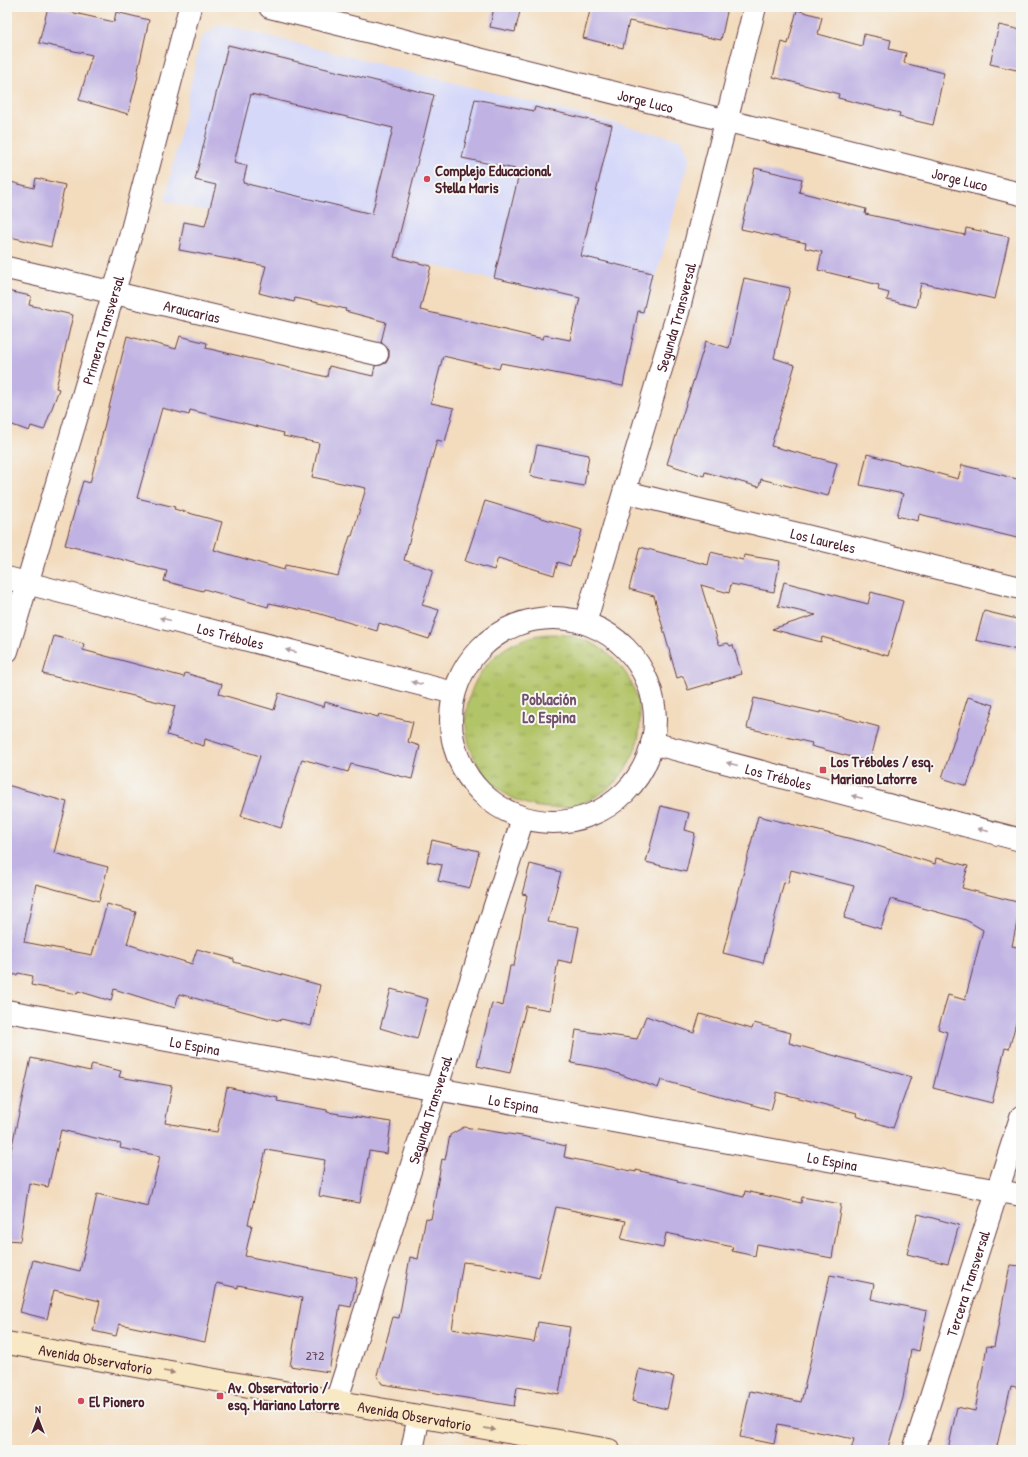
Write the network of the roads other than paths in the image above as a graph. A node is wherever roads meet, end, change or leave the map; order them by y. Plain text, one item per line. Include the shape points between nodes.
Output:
1 (190, 7) edge
2 (270, 7) edge
3 (755, 7) edge
4 (727, 121) junction
5 (1021, 194) edge
6 (7, 268) edge
7 (114, 293) junction
8 (377, 354) dead end
9 (625, 492) junction
10 (17, 581) edge
11 (1021, 588) edge
12 (585, 624) junction
13 (7, 651) edge
14 (454, 692) junction
15 (652, 743) junction
16 (524, 818) junction
17 (1021, 840) edge
18 (7, 1011) edge
19 (436, 1089) junction
20 (1021, 1117) edge
21 (998, 1191) junction
22 (1021, 1195) edge
23 (7, 1343) edge
24 (336, 1402) junction
25 (419, 1416) junction
26 (412, 1450) edge
27 (609, 1450) edge
28 (914, 1450) edge

1 - 7 street, Primera Transversal
2 - 4 street, Jorge Luco
3 - 4 street, Segunda Transversal
4 - 5 street, Jorge Luco
4 - 9 street, Segunda Transversal via 680,305
6 - 7 street, Araucarias
7 - 8 street, Araucarias
7 - 10 street, Primera Transversal
9 - 11 street, Los Laureles
9 - 12 street, Segunda Transversal
10 - 13 street, Primera Transversal
14 -> 10 street, Los Tréboles
12 - 14 street via 547,619 520,624 505,630 475,654 460,677
12 - 15 street via 618,642 642,671 650,688 654,706 655,725
14 - 16 street via 451,728 459,762 479,791 492,803
15 - 16 street via 640,774 630,787 604,809 568,821
17 -> 15 street, Los Tréboles
16 - 19 street, Segunda Transversal
18 - 19 street, Lo Espina
19 - 21 street, Lo Espina
19 - 24 street, Segunda Transversal
20 - 21 street, Tercera Transversal
21 - 22 street, Lo Espina
21 - 28 street, Tercera Transversal
23 -> 24 main road, Avenida Observatorio
24 - 25 main road, Avenida Observatorio
25 - 26 street
25 -> 27 main road, Avenida Observatorio

